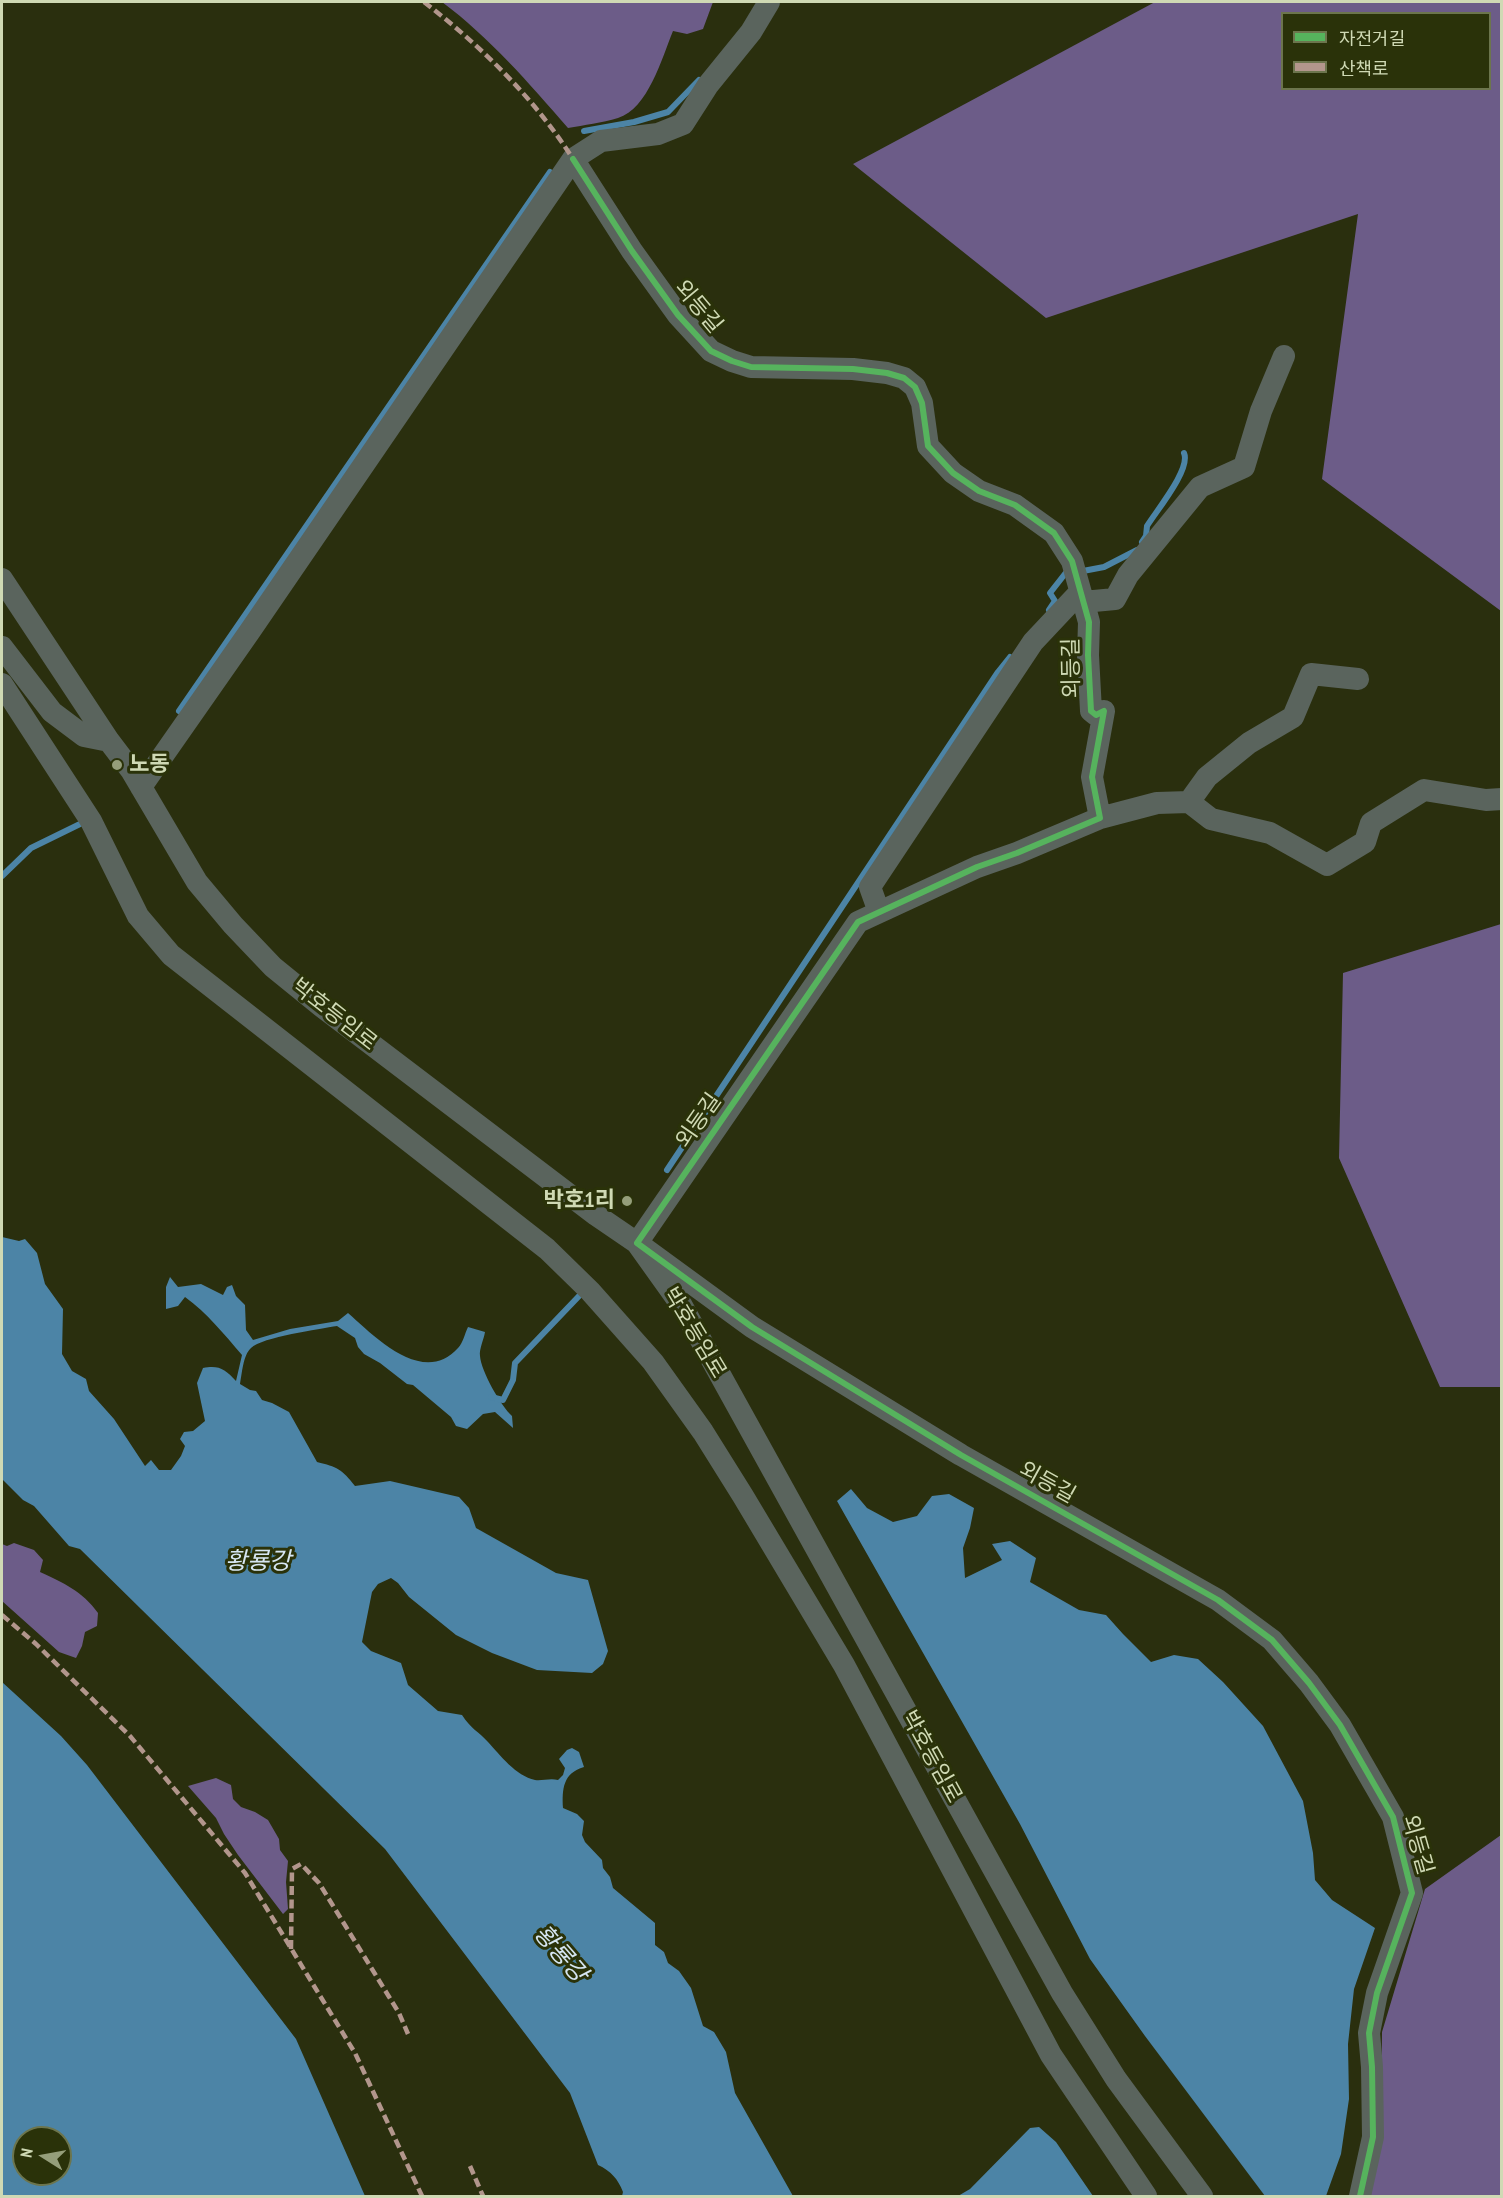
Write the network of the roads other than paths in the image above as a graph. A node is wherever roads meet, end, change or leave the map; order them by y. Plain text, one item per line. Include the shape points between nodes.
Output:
1 (769, 2) edge
2 (573, 159) junction
3 (1284, 356) dead end
4 (2, 579) edge
5 (1082, 597) junction
6 (2, 647) edge
7 (1358, 679) dead end
8 (2, 684) edge
9 (109, 741) junction
10 (141, 787) junction
11 (1502, 799) edge
12 (1189, 802) junction
13 (1100, 818) junction
14 (879, 912) junction
15 (637, 1243) junction
16 (1146, 2196) edge
17 (1203, 2196) edge
18 (1360, 2196) edge

1 - 2 street via 682,124 658,134 601,141
2 - 5 street, 외등길 via 671,306 711,351 751,367 853,369 904,378 915,387 922,403 928,446 953,473 979,491 1015,505 1054,533 1072,561
2 - 10 street
3 - 5 street via 1244,467 1200,487 1128,575 1115,599
4 - 9 street, 박호등임로
5 - 13 street, 외등길 via 1089,622 1091,711 1096,715 1104,711 1092,777
5 - 14 street via 1033,642 870,888
6 - 9 street via 52,712 84,736
7 - 12 street via 1311,674 1293,717 1249,743 1206,777
8 - 16 street via 91,821 138,916 171,955 547,1249 653,1362 732,1477 844,1665 1051,2055
9 - 10 street, 박호등임로
10 - 15 street, 박호등임로 via 197,882 273,967
11 - 12 street via 1424,790 1371,823 1365,842 1327,865 1270,833 1211,819
12 - 13 street via 1157,803
13 - 14 street, 외등길
14 - 15 street, 외등길 via 858,922
15 - 17 street, 박호등임로 via 682,1306 1062,1993 1116,2079
15 - 18 street, 외등길 via 752,1326 961,1455 1218,1600 1272,1640 1309,1683 1340,1725 1393,1817 1412,1893 1377,1993 1369,2033 1373,2137

